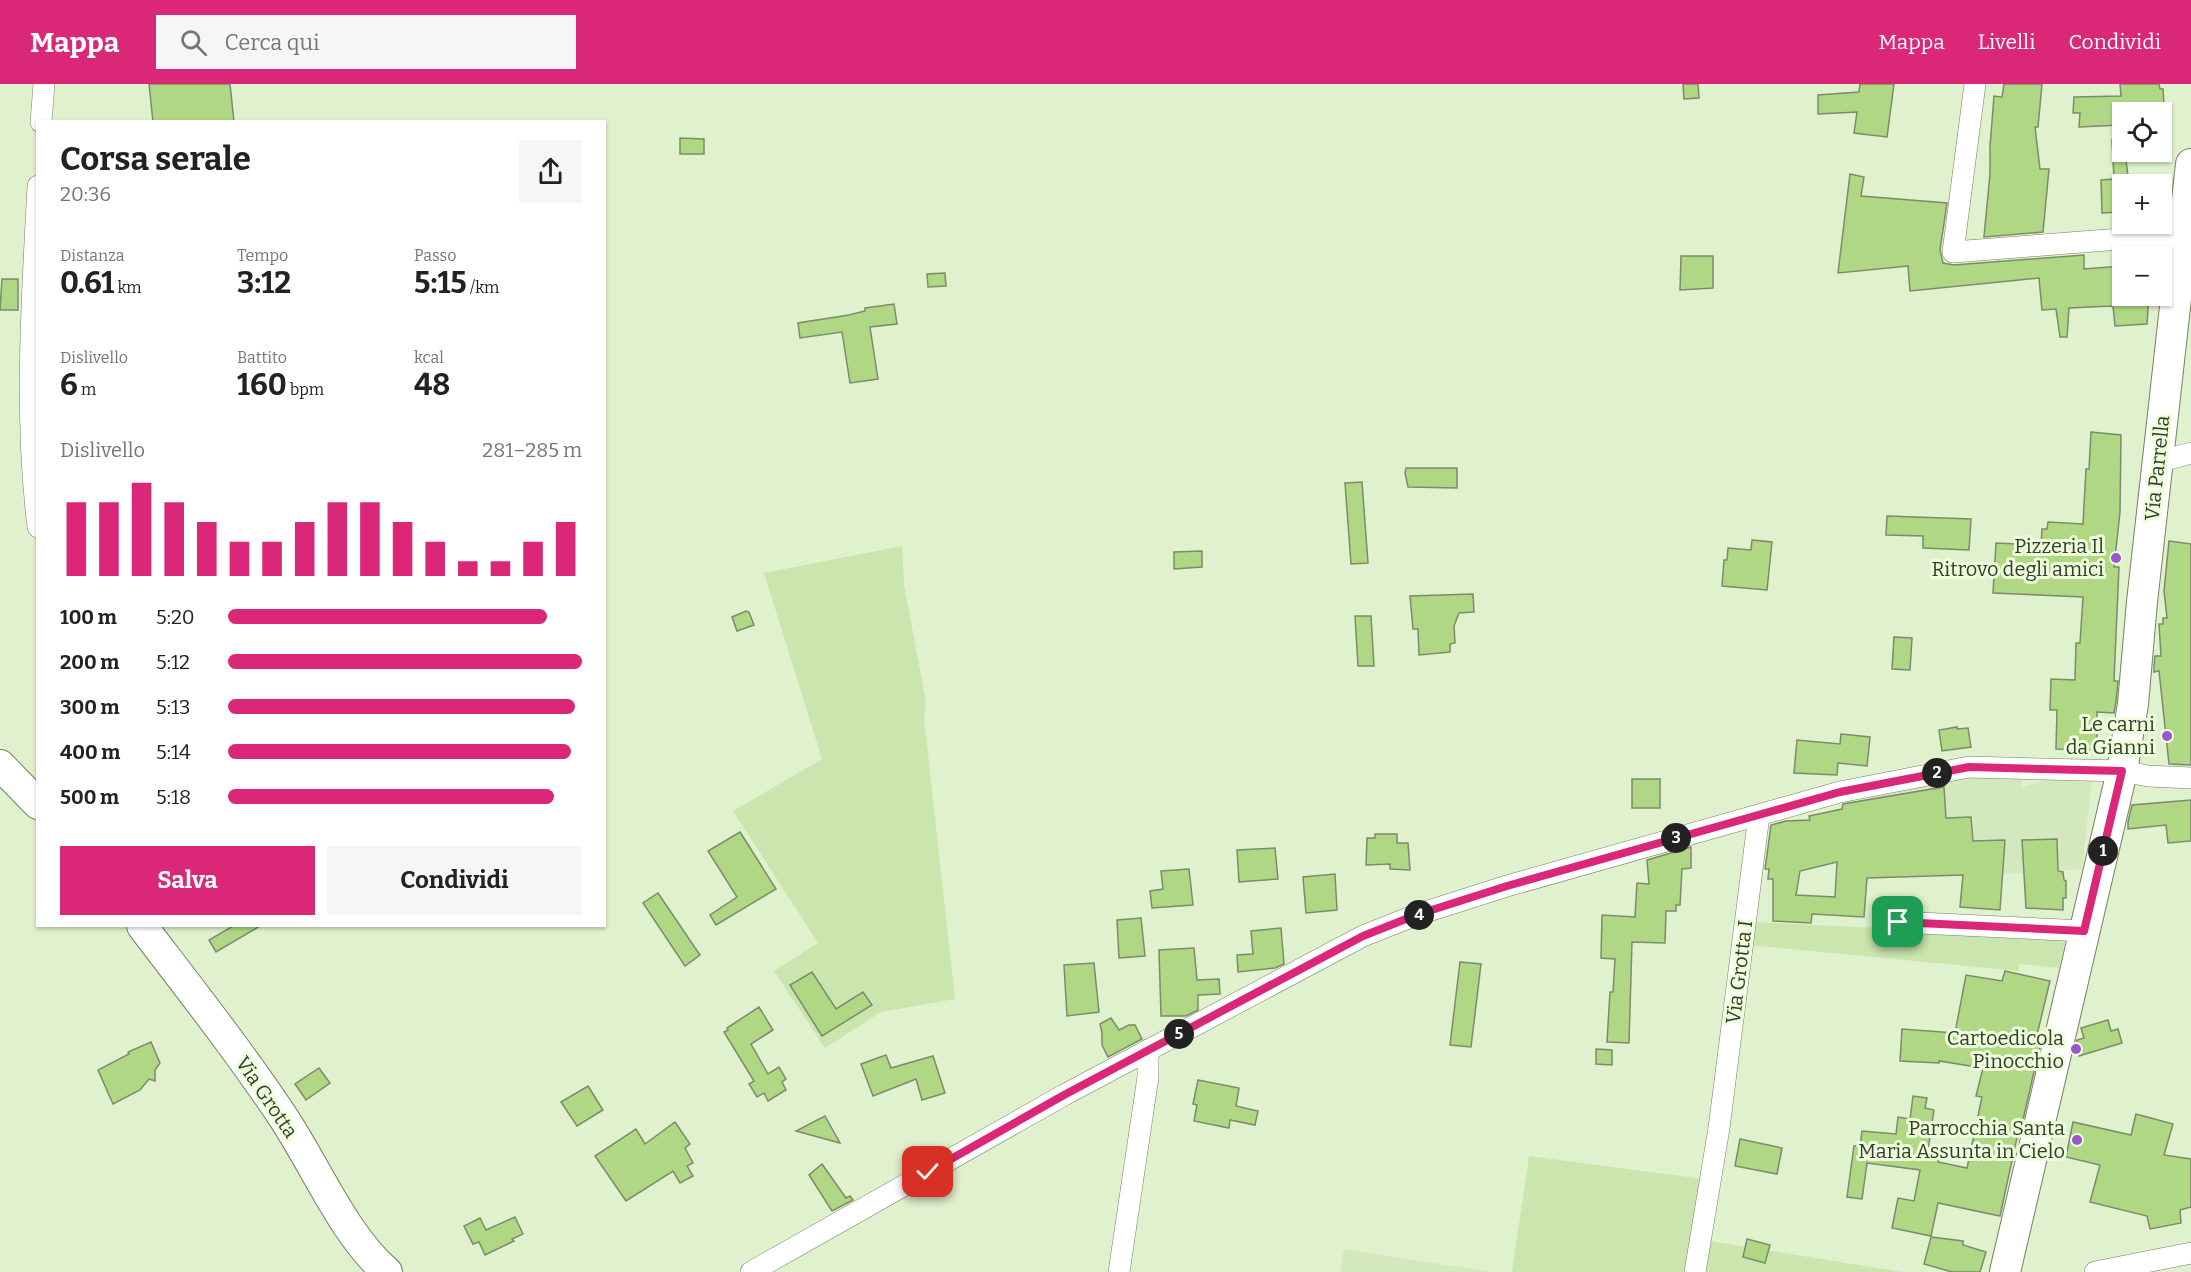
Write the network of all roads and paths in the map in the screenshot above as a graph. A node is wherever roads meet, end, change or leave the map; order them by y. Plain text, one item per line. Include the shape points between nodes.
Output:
1 (44, 84) edge
2 (1976, 84) edge
3 (41, 120) edge
4 (2191, 164) edge
5 (36, 223) edge
6 (2185, 234) junction
7 (2191, 453) edge
8 (2158, 462) junction
9 (36, 513) edge
10 (0, 765) edge
11 (2122, 771) junction
12 (2191, 778) edge
13 (36, 802) edge
14 (1759, 815) junction
15 (1898, 922) dead end
16 (143, 927) edge
17 (2084, 931) junction
18 (1148, 1050) junction
19 (2191, 1253) edge
20 (387, 1272) edge
21 (751, 1272) edge
22 (1119, 1272) edge
23 (1695, 1272) edge
24 (2005, 1272) edge
25 (2095, 1272) edge

1 - 3 street
2 - 6 street via 1953,252
4 - 6 street, Via Parrella
5 - 9 street via 28,370
6 - 8 street, Via Parrella
7 - 8 street
8 - 11 street, Via Parrella via 2133,704
10 - 13 street
11 - 12 street
11 - 14 street via 1969,767 1840,792
11 - 17 street, Via Parrella
14 - 18 street via 1416,915 1363,936
14 - 23 street, Via Grotta I via 1719,1128
15 - 17 street
16 - 20 street, Via Grotta via 283,1117 356,1237
17 - 24 street, Via Parrella
18 - 21 street
18 - 22 street via 1148,1077
19 - 25 street

